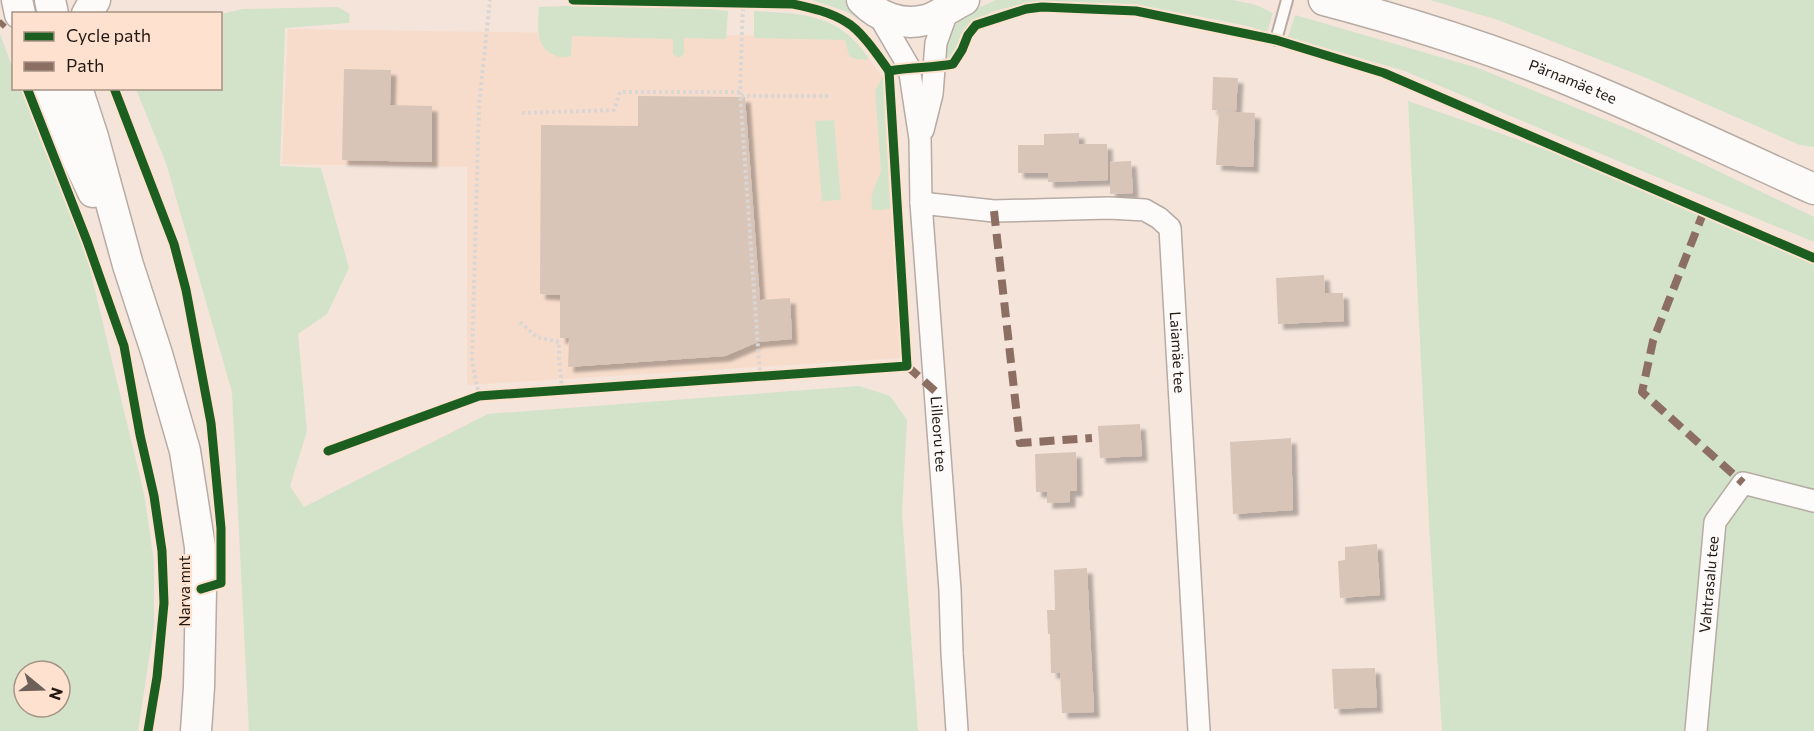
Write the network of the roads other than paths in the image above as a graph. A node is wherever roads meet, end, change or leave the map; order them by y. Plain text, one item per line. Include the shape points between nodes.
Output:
1 (1287, 0) edge
2 (1324, 0) edge
3 (956, 2) edge
4 (870, 7) edge
5 (1276, 40) dead end
6 (50, 90) edge
7 (78, 90) edge
8 (85, 90) edge
9 (93, 137) junction
10 (920, 139) junction
11 (1814, 189) edge
12 (921, 203) junction
13 (128, 265) junction
14 (1814, 501) edge
15 (196, 731) edge
16 (957, 731) edge
17 (1198, 731) edge
18 (1696, 731) edge

1 - 5 lane
2 - 11 main road, Pärnamäe tee via 1479,47 1593,90
3 - 4 main road via 927,20 902,22
3 - 10 street, Lilleoru tee via 936,43 932,94
4 - 10 street, Lilleoru tee via 909,67
6 - 13 main road, Narva mnt via 69,141
7 - 9 main road, Narva mnt
8 - 9 main road
9 - 13 main road, Narva mnt
10 - 12 street, Lilleoru tee
12 - 16 street, Lilleoru tee
12 - 17 street, Laiamäe tee via 994,212 1145,210 1170,228
13 - 15 main road, Narva mnt via 185,452 200,548
14 - 18 street, Vahtrasalu tee via 1743,483 1715,522

